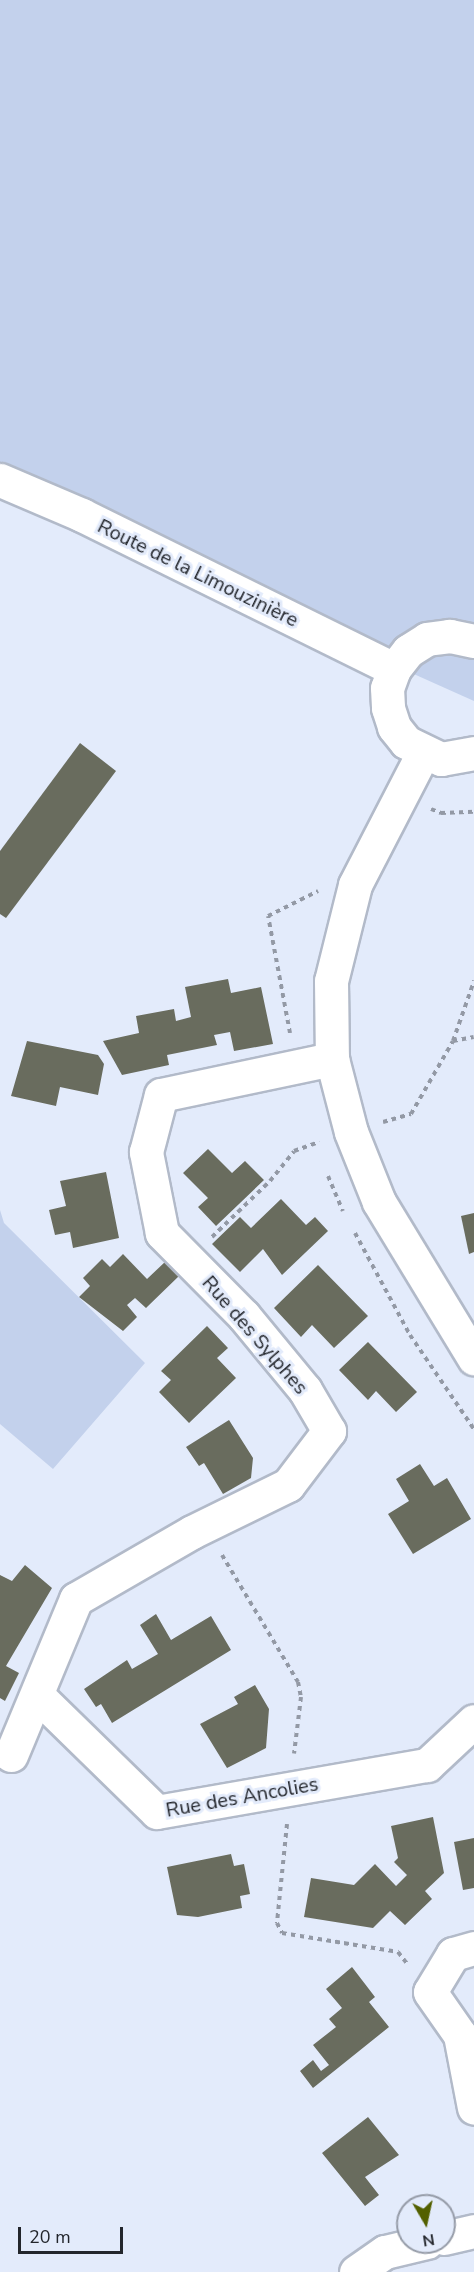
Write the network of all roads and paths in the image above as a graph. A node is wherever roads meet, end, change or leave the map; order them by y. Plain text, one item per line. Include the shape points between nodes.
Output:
1 (0, 480) edge
2 (474, 640) edge
3 (394, 669) junction
4 (423, 753) junction
5 (474, 753) edge
6 (474, 981) edge
7 (453, 1041) dead end
8 (332, 1059) junction
9 (474, 1358) edge
10 (38, 1696) junction
11 (474, 1721) edge
12 (11, 1755) dead end
13 (474, 1948) edge
14 (474, 2108) edge
15 (474, 2231) edge
16 (456, 2235) edge
17 (396, 2249) edge
18 (356, 2272) edge

1 - 3 street, Route de la Limouzinière via 82,515
2 - 3 street via 450,636 427,639 408,651
3 - 4 street via 387,688 394,727 406,742
4 - 5 street via 441,759
4 - 8 street via 355,885 331,981
6 - 7 path
8 - 9 street via 351,1132 379,1202
8 - 10 street, Rue des Sylphes via 161,1095 146,1152 162,1233 251,1324 305,1390 329,1431 288,1485 192,1532 76,1599
10 - 11 street, Rue des Ancolies via 157,1812 427,1765
10 - 12 street, Rue des Sylphes
13 - 14 street via 453,1954 430,1992 460,2036
15 - 16 street
17 - 18 street via 385,2252

